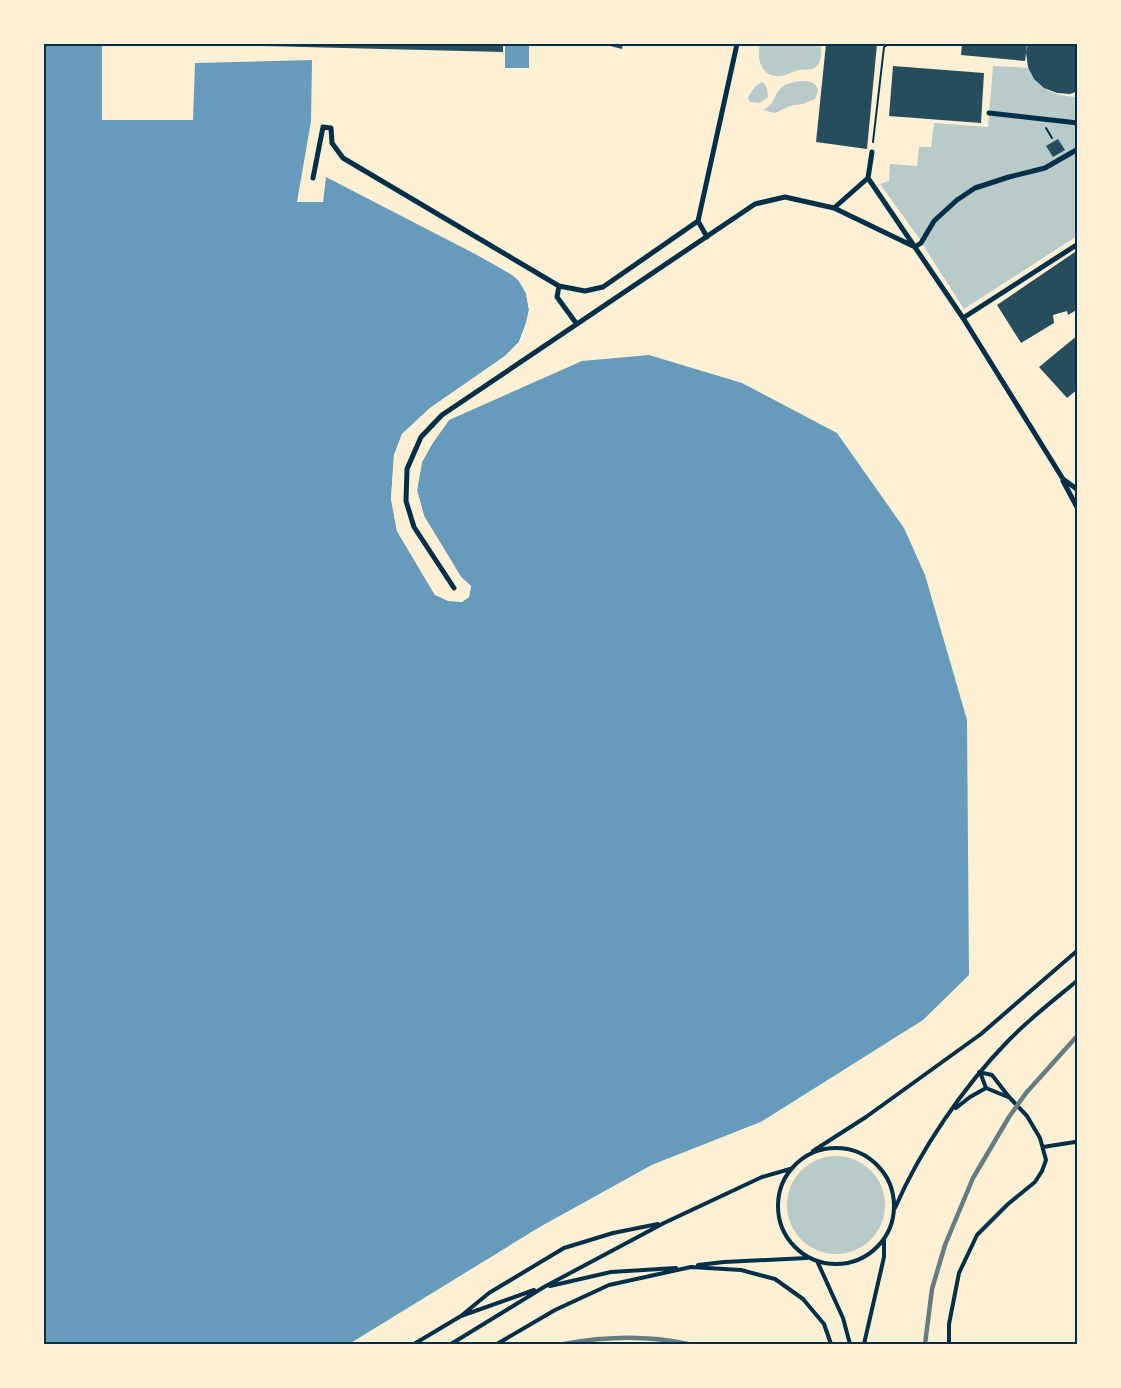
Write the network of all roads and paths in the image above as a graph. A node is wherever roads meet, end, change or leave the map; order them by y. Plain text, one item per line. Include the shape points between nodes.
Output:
1 (737, 44) edge
2 (889, 44) edge
3 (989, 113) dead end
4 (1077, 123) edge
5 (1077, 149) edge
6 (872, 152) joint
7 (313, 178) dead end
8 (868, 178) junction
9 (834, 207) junction
10 (698, 222) junction
11 (707, 237) junction
12 (1077, 244) edge
13 (915, 247) junction
14 (559, 286) junction
15 (963, 318) junction
16 (576, 323) junction
17 (1063, 479) junction
18 (1077, 490) edge
19 (1077, 509) edge
20 (454, 588) dead end
21 (1077, 950) edge
22 (1077, 980) edge
23 (979, 1072) junction
24 (986, 1088) junction
25 (1009, 1097) junction
26 (950, 1112) junction
27 (1077, 1140) edge
28 (1043, 1147) junction
29 (808, 1154) junction
30 (790, 1169) junction
31 (895, 1209) junction
32 (664, 1223) junction
33 (884, 1240) junction
34 (808, 1258) junction
35 (818, 1262) junction
36 (691, 1267) junction
37 (543, 1287) junction
38 (461, 1316) junction
39 (414, 1344) edge
40 (451, 1344) edge
41 (497, 1344) edge
42 (831, 1344) edge
43 (850, 1344) edge
44 (864, 1344) edge
45 (949, 1344) edge

1 - 10 street
2 - 6 path via 884,47
3 - 4 street
5 - 13 street via 1045,168 975,188 934,221
6 - 8 street
7 - 14 street via 323,127 331,128 332,144 343,158
8 - 9 street
8 - 13 street
9 - 11 street via 785,198 755,204
9 - 13 street
10 - 11 street
10 - 14 street via 603,287 585,291
11 - 16 street
12 - 15 street
13 - 15 street
14 - 16 street via 557,297
15 - 17 street
16 - 20 street via 442,415 421,437 407,470 406,501 414,527
17 - 18 street
17 - 19 street
21 - 29 lane via 981,1034
22 - 23 lane via 1009,1039
23 - 24 lane
23 - 25 lane via 992,1075
23 - 26 lane
24 - 25 lane
24 - 26 lane
25 - 28 lane via 1027,1116
26 - 31 lane via 904,1187
27 - 28 lane
28 - 45 lane via 1046,1160 1035,1182 977,1235 959,1273
29 - 30 lane
29 - 31 lane via 827,1148 848,1148 868,1157 883,1171 892,1189
30 - 32 lane via 762,1177
30 - 34 lane via 780,1186 777,1206 781,1228 792,1245
31 - 33 lane
32 - 37 lane
32 - 38 lane via 564,1248 489,1293
33 - 35 lane via 859,1260 840,1265
33 - 44 lane via 884,1257
34 - 35 lane
34 - 36 lane
35 - 43 lane
36 - 37 lane via 611,1272
36 - 41 lane via 609,1285 555,1310
36 - 42 lane via 741,1270 774,1279 803,1299 824,1324
37 - 38 lane
37 - 40 lane
38 - 39 lane

